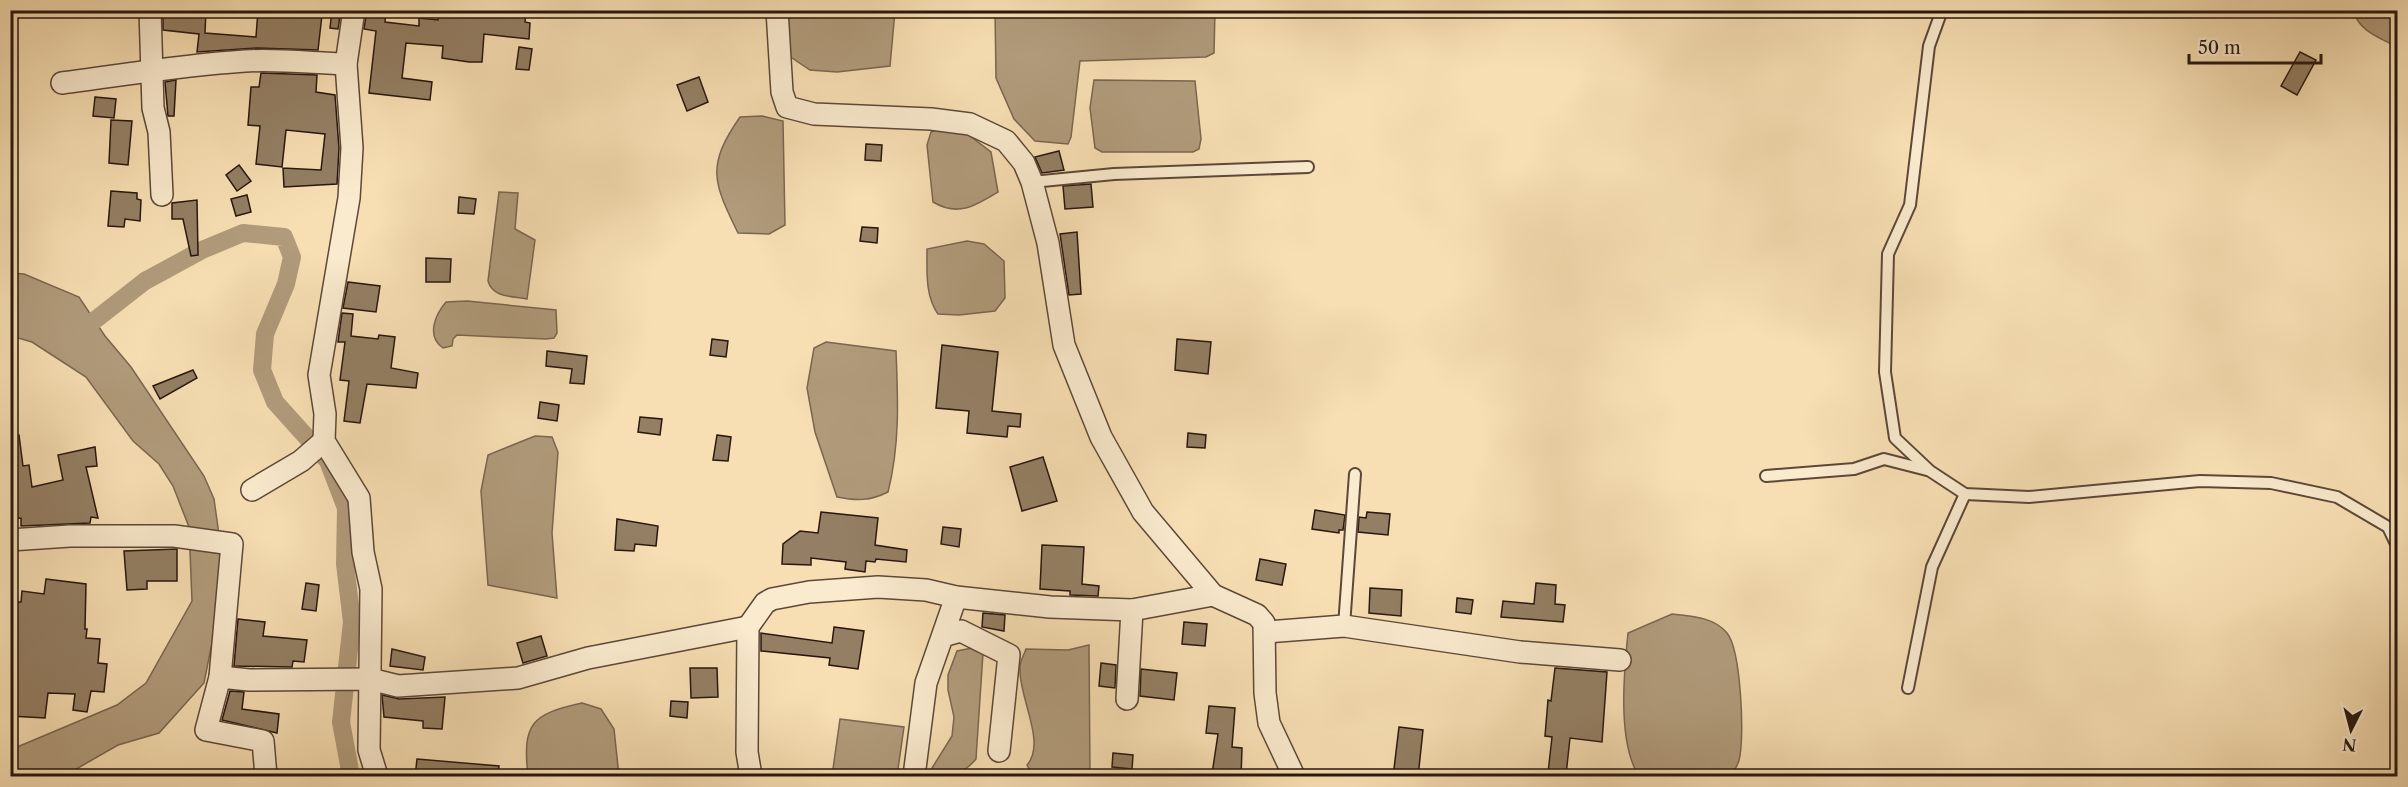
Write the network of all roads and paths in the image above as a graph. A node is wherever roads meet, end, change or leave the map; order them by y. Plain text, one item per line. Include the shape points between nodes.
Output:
1 (150, 10) edge
2 (354, 10) edge
3 (777, 10) edge
4 (1942, 10) edge
5 (346, 64) junction
6 (151, 69) junction
7 (62, 83) dead end
8 (1308, 167) dead end
9 (1032, 182) junction
10 (162, 195) dead end
11 (324, 441) junction
12 (1930, 471) junction
13 (1355, 474) dead end
14 (1766, 476) dead end
15 (252, 490) dead end
16 (1965, 494) junction
17 (10, 540) edge
18 (2397, 548) edge
19 (1214, 596) junction
20 (956, 597) junction
21 (1132, 610) junction
22 (1344, 626) junction
23 (748, 627) junction
24 (1266, 632) junction
25 (943, 636) junction
26 (1620, 660) dead end
27 (220, 677) junction
28 (370, 679) junction
29 (1908, 688) dead end
30 (1127, 699) dead end
31 (999, 751) dead end
32 (266, 777) edge
33 (377, 777) edge
34 (750, 777) edge
35 (914, 777) edge
36 (1294, 777) edge

1 - 6 street
2 - 5 street
3 - 9 street via 782,92 787,107 814,114 970,124 1006,141 1024,162
4 - 12 lane via 1929,46 1910,205 1888,254 1885,372 1895,438
5 - 6 street via 246,61
5 - 11 street via 352,148 350,198 319,375 325,414
6 - 7 street
6 - 10 street
8 - 9 lane via 1114,174
9 - 19 street via 1048,243 1064,345 1101,437 1143,512
11 - 15 street via 301,461
11 - 28 street via 359,498 363,552 371,589
12 - 14 lane via 1884,459 1854,469
12 - 16 lane
13 - 22 lane
16 - 18 lane via 2029,497 2200,482 2271,483 2337,497 2388,527
16 - 29 lane via 1932,567
17 - 27 street via 174,536 232,544
19 - 21 street
19 - 24 street via 1257,615
20 - 21 street via 1050,607
20 - 23 street via 926,590 878,587 809,592 765,603
20 - 25 street
21 - 30 street
22 - 24 street
22 - 26 street via 1520,652
23 - 28 street via 588,658 518,678 398,686
23 - 34 street
24 - 36 street via 1265,693 1269,723
25 - 31 street via 961,631 1009,655
25 - 35 street via 926,683
27 - 28 street
27 - 32 street via 206,730 263,741
28 - 33 street via 369,750

